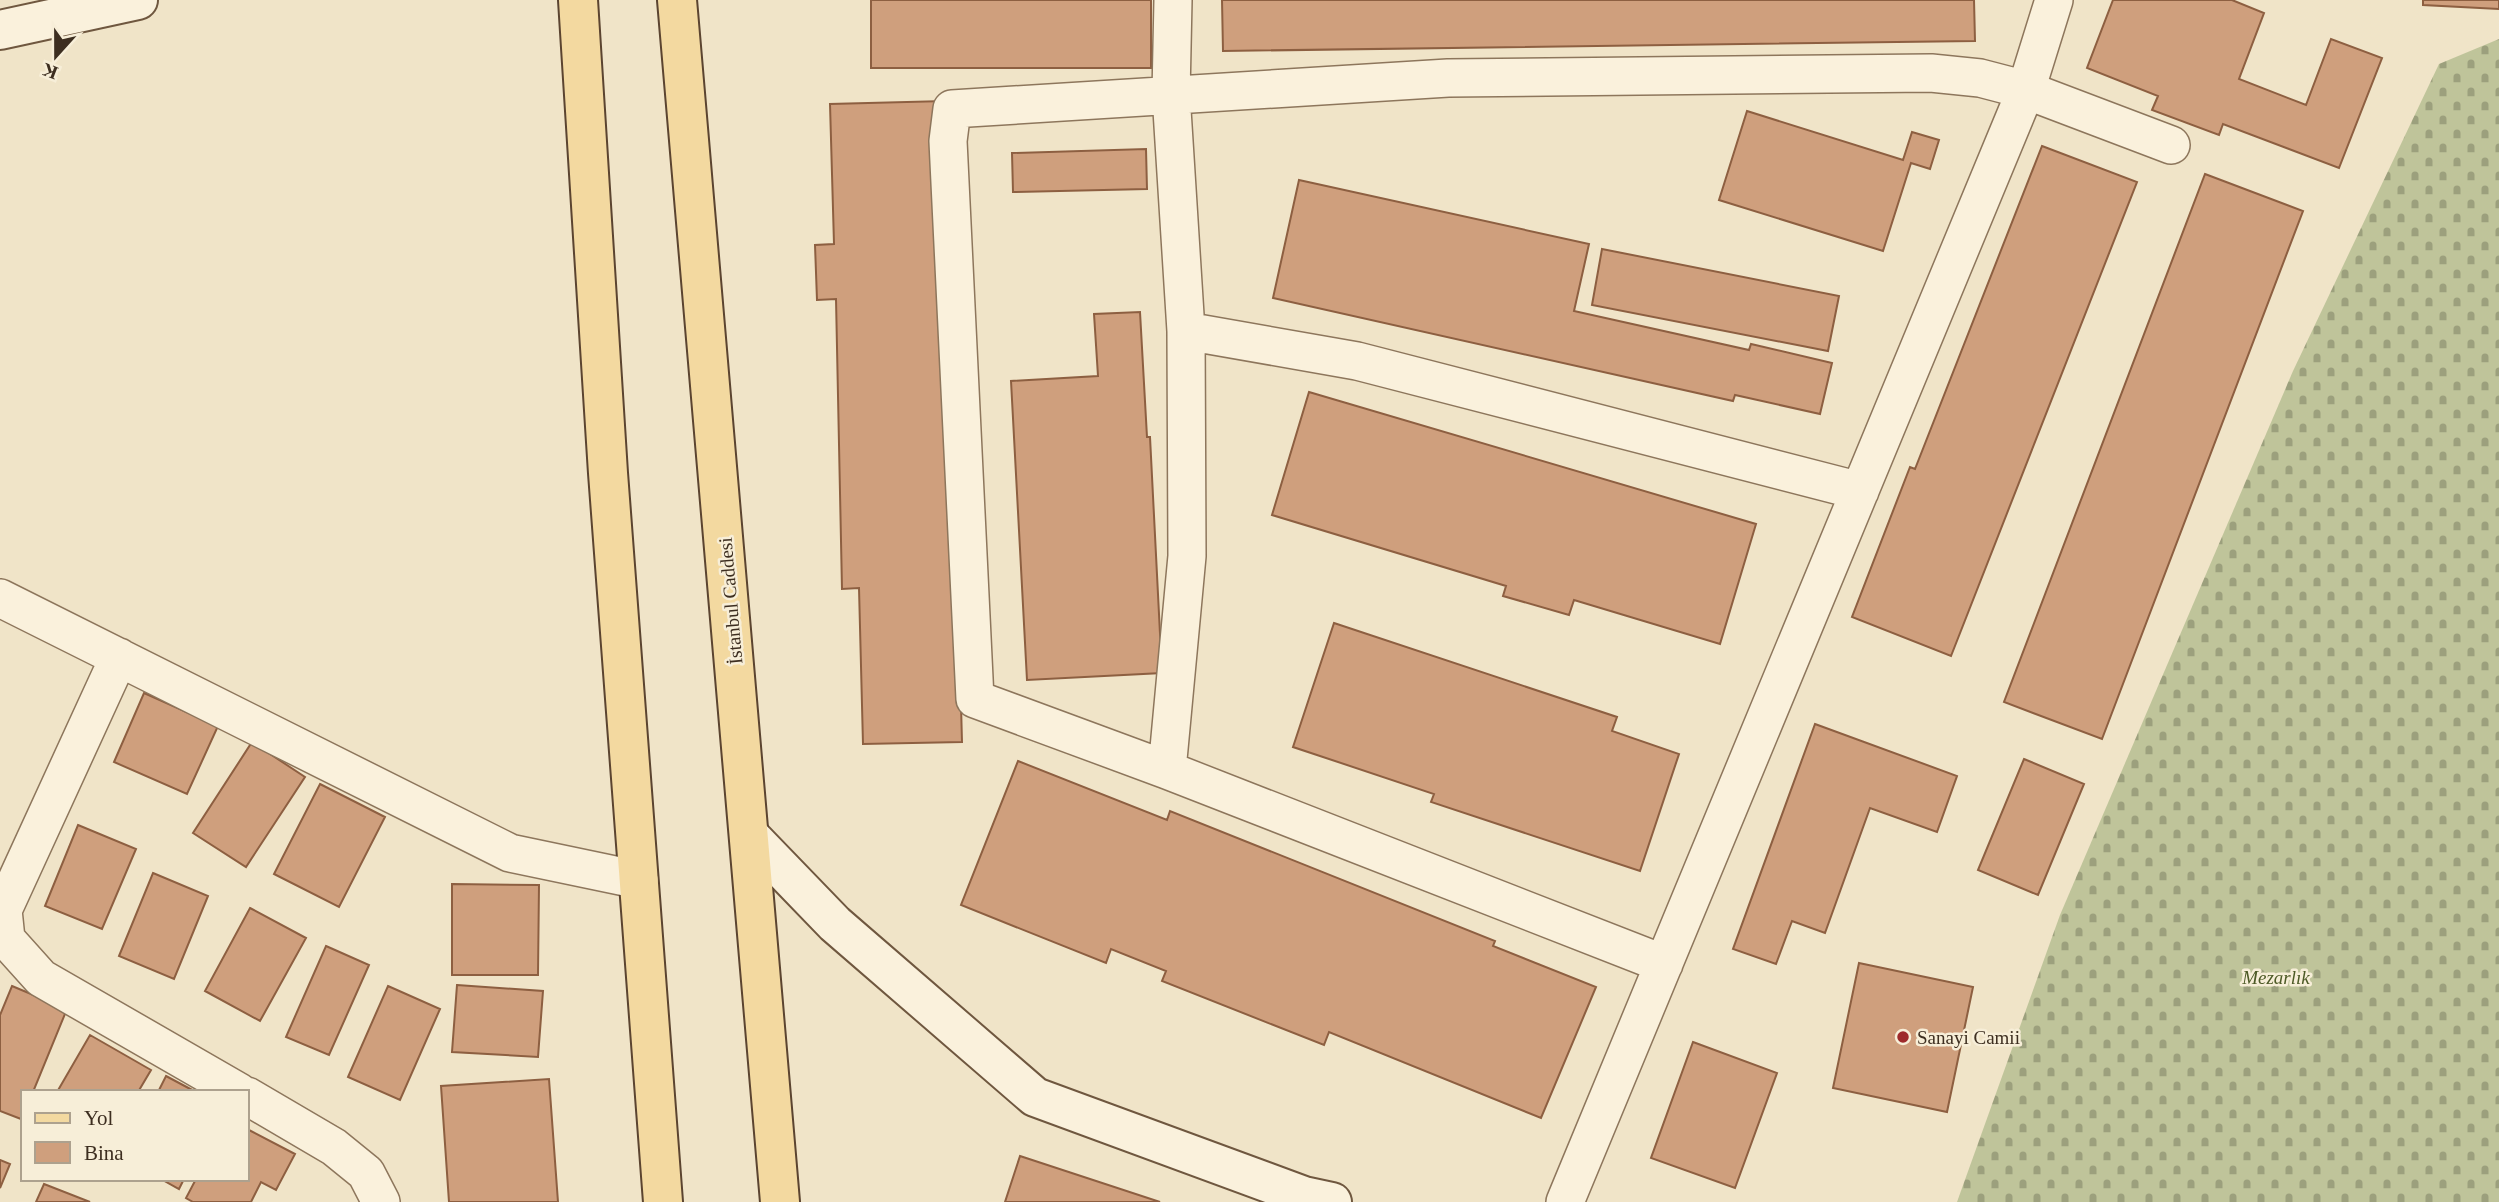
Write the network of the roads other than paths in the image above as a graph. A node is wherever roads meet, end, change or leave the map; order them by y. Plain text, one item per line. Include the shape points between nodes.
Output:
1 (138, 0) edge
2 (578, 0) edge
3 (677, 0) edge
4 (1172, 0) edge
5 (2054, 0) edge
6 (0, 30) edge
7 (2026, 89) junction
8 (1171, 94) junction
9 (2171, 145) dead end
10 (1186, 331) junction
11 (1860, 491) junction
12 (0, 598) edge
13 (118, 657) junction
14 (1167, 770) junction
15 (749, 835) junction
16 (639, 880) junction
17 (3, 937) edge
18 (1664, 964) junction
19 (236, 1090) edge
20 (248, 1097) edge
21 (381, 1202) edge
22 (663, 1202) edge
23 (780, 1202) edge
24 (1332, 1202) edge
25 (1565, 1202) edge

1 - 6 street
2 - 16 main road
3 - 15 main road, İstanbul Caddesi
4 - 8 street
5 - 7 street
7 - 8 street via 1931,73 1448,78
7 - 9 street
7 - 11 street
8 - 10 street
8 - 14 street via 952,109 948,141 975,699
10 - 11 street via 1357,361
10 - 14 street via 1187,556
11 - 18 street
12 - 13 street
13 - 16 street via 510,853
13 - 17 street via 3,910
14 - 18 street
15 - 23 main road, İstanbul Caddesi
15 - 24 street via 835,924 1035,1097 1304,1196
16 - 22 main road
17 - 19 street via 41,978
18 - 25 street
20 - 21 street via 334,1147 366,1173

